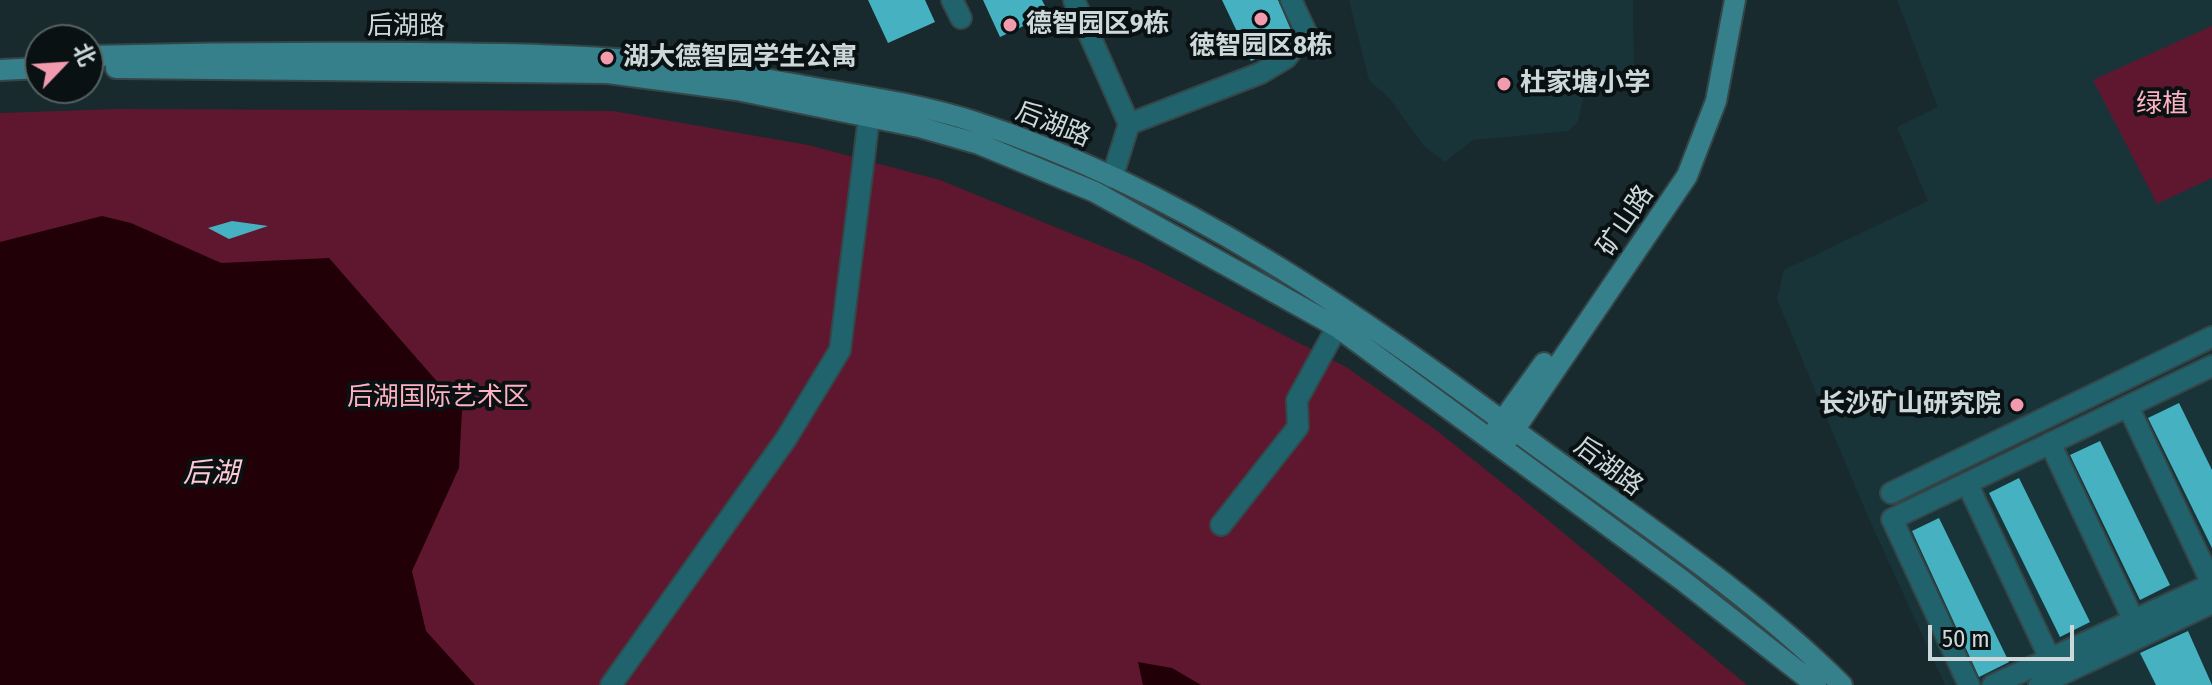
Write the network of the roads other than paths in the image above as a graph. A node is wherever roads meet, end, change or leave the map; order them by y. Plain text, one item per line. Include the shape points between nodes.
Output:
1 (1074, 0) edge
2 (1291, 0) edge
3 (1725, 0) edge
4 (1735, 0) edge
5 (104, 56) edge
6 (24, 57) edge
7 (0, 58) edge
8 (104, 68) edge
9 (24, 69) edge
10 (0, 70) edge
11 (869, 117) junction
12 (1129, 124) junction
13 (1112, 178) junction
14 (1337, 327) junction
15 (2212, 337) edge
16 (2211, 369) edge
17 (2128, 406) junction
18 (1503, 433) junction
19 (2050, 443) junction
20 (1967, 483) junction
21 (1891, 493) dead end
22 (1221, 525) dead end
23 (2212, 584) edge
24 (2212, 603) edge
25 (2134, 621) junction
26 (2050, 659) junction
27 (611, 685) edge
28 (1816, 685) edge
29 (1842, 685) edge
30 (1969, 685) edge
31 (1993, 685) edge
32 (2039, 685) edge

1 - 12 street
2 - 12 street via 1306,32 1286,58 1261,73
3 - 18 main road, 矿山路 via 1701,114 1677,172
4 - 18 main road, 矿山路 via 1716,101 1687,176
5 - 13 main road, 后湖路 via 290,52 647,61 974,121
6 - 7 main road
8 - 11 main road, 后湖路 via 608,73 737,90
9 - 10 main road
11 - 14 main road, 后湖路 via 979,144 1095,192
11 - 27 street via 840,350 786,439
12 - 13 street
13 - 18 main road, 后湖路 via 1235,239 1383,334
14 - 18 main road, 后湖路
14 - 22 street via 1297,400 1298,427
15 - 21 street
16 - 17 street
17 - 19 street
17 - 23 street
18 - 28 main road, 后湖路
18 - 29 main road, 后湖路 via 1759,612
19 - 20 street
19 - 25 street
20 - 26 street
20 - 30 street via 1892,519
23 - 25 street
24 - 32 street
25 - 26 street
26 - 31 street

